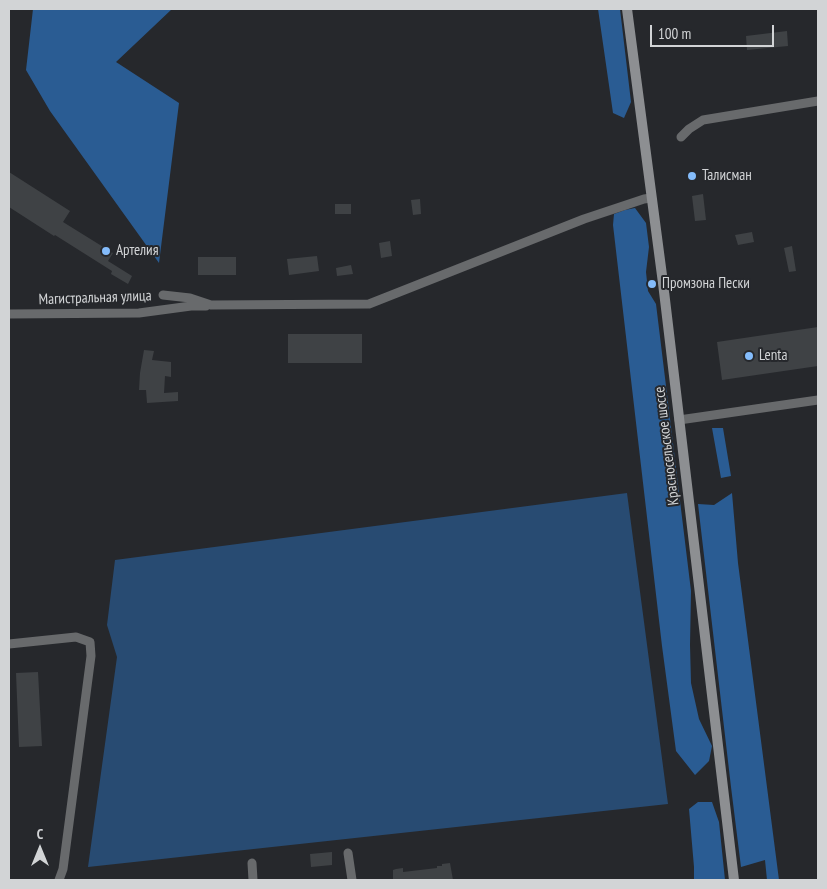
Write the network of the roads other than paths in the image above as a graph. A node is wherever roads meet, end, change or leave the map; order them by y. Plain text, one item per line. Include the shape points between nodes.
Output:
1 (627, 9) edge
2 (818, 101) edge
3 (681, 137) dead end
4 (651, 198) junction
5 (163, 295) dead end
6 (212, 305) junction
7 (9, 314) edge
8 (818, 400) edge
9 (679, 420) junction
10 (9, 644) edge
11 (348, 853) dead end
12 (252, 863) dead end
13 (59, 880) edge
14 (253, 880) edge
15 (352, 880) edge
16 (734, 880) edge

1 - 4 main road, Красносельское шоссе
2 - 3 street via 703,120
4 - 6 street via 584,219 369,304
4 - 9 main road, Красносельское шоссе
5 - 6 street
6 - 7 street, Магистральная улица via 139,313
8 - 9 street
9 - 16 main road, Красносельское шоссе
10 - 13 street via 76,637 90,642 91,656
11 - 15 street
12 - 14 street

